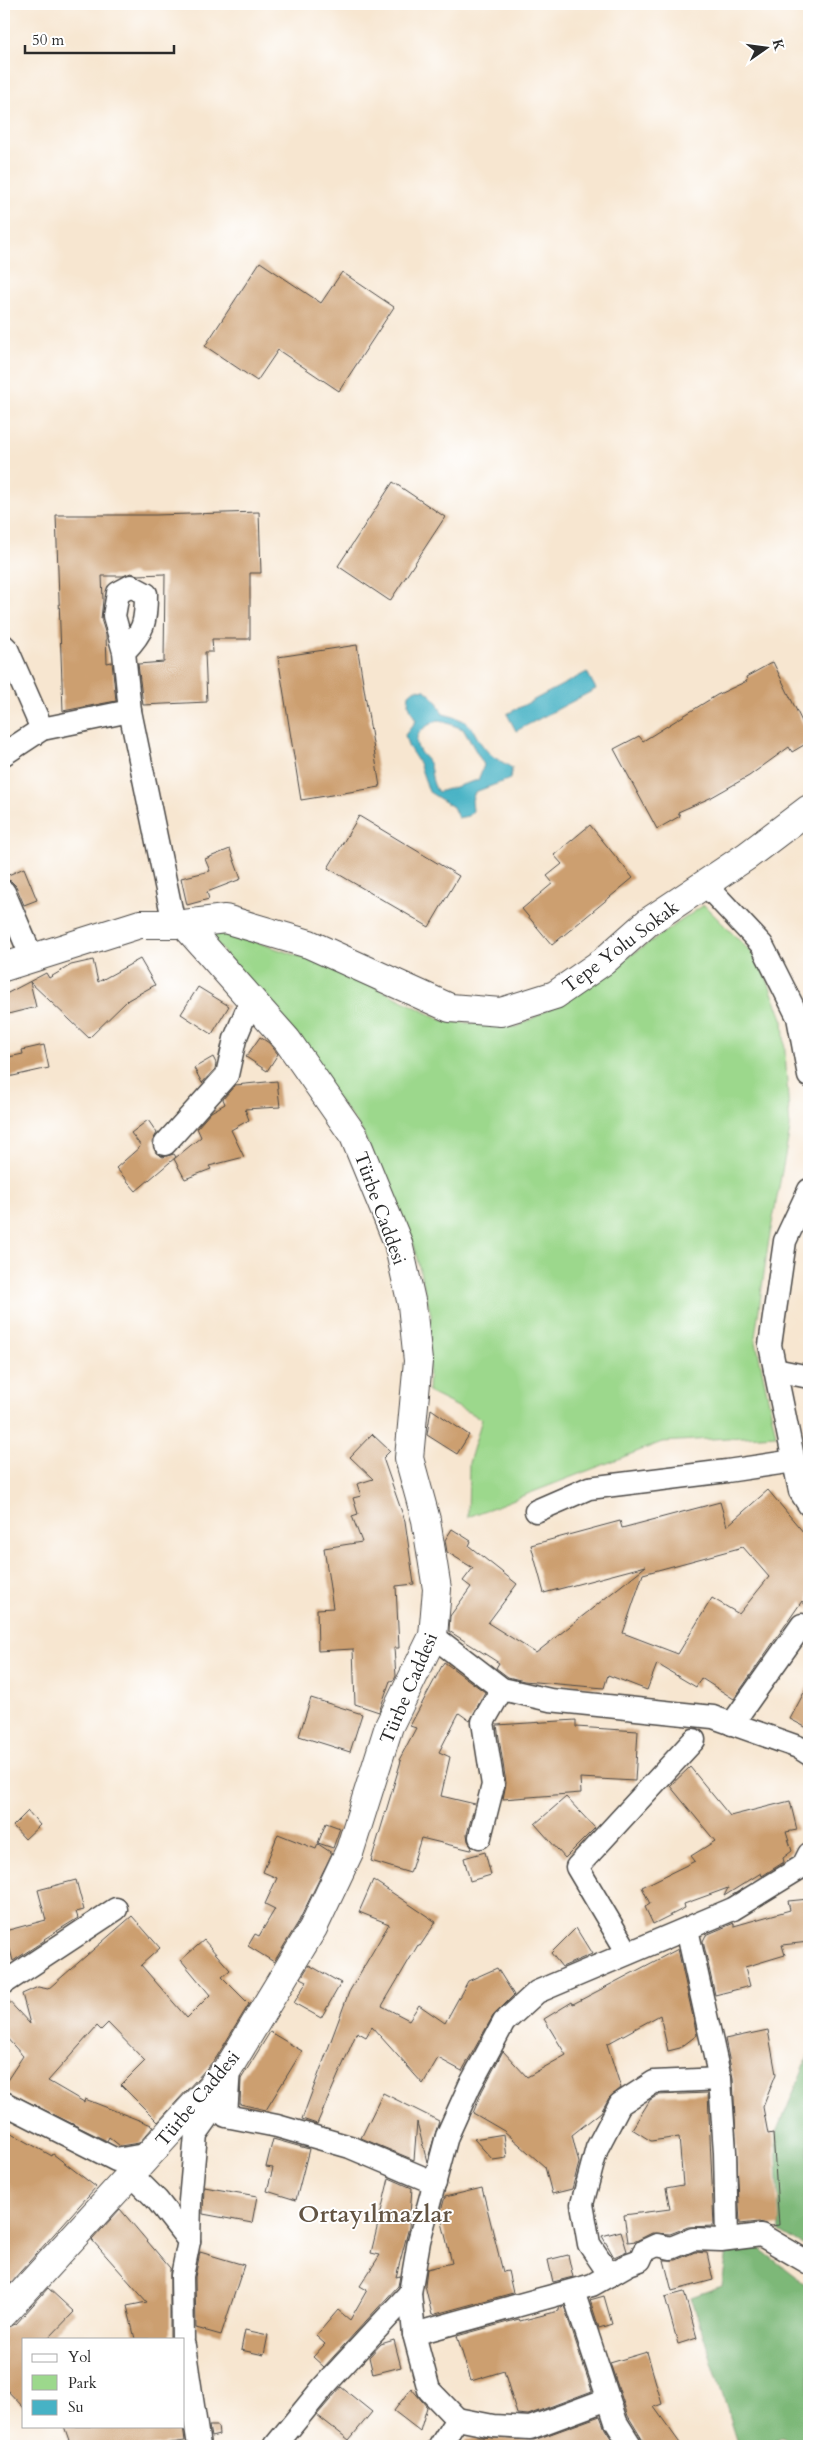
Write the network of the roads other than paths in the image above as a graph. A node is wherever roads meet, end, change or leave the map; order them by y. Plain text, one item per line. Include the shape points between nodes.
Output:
1 (4, 646) edge
2 (124, 652) dead end
3 (130, 711) junction
4 (42, 729) junction
5 (4, 754) edge
6 (809, 809) edge
7 (705, 884) junction
8 (4, 892) edge
9 (179, 924) junction
10 (32, 958) junction
11 (4, 967) edge
12 (252, 1000) junction
13 (809, 1076) edge
14 (165, 1144) dead end
15 (809, 1190) edge
16 (775, 1370) junction
17 (809, 1377) edge
18 (794, 1461) junction
19 (809, 1505) edge
20 (536, 1511) dead end
21 (802, 1625) dead end
22 (433, 1636) junction
23 (502, 1689) junction
24 (732, 1724) junction
25 (694, 1740) dead end
26 (809, 1754) edge
27 (480, 1837) dead end
28 (809, 1854) edge
29 (116, 1909) dead end
30 (687, 1929) junction
31 (628, 1952) junction
32 (4, 1983) edge
33 (229, 2067) junction
34 (720, 2079) junction
35 (4, 2103) edge
36 (150, 2154) junction
37 (131, 2174) junction
38 (435, 2183) junction
39 (727, 2239) junction
40 (189, 2241) junction
41 (809, 2264) edge
42 (610, 2275) junction
43 (572, 2291) junction
44 (410, 2293) junction
45 (5, 2308) edge
46 (414, 2334) junction
47 (183, 2338) edge
48 (185, 2351) edge
49 (608, 2400) junction
50 (457, 2419) junction
51 (204, 2443) edge
52 (276, 2446) edge
53 (440, 2446) edge
54 (631, 2446) edge

1 - 4 street
2 - 3 street
3 - 4 street
3 - 9 street
4 - 5 street
6 - 7 street, Tepe Yolu Sokak
7 - 9 street, Tepe Yolu Sokak via 648,922 604,961 555,995 501,1012 450,1008 309,944 225,919
7 - 13 street via 762,945 798,1017
8 - 10 street
9 - 10 street, Tepe Yolu Sokak via 140,924
9 - 12 street, Türbe Caddesi
10 - 11 street, Tepe Yolu Sokak
12 - 14 street via 236,1038 227,1075
12 - 22 street, Türbe Caddesi via 287,1040 354,1136 398,1243 412,1305 418,1361 409,1458 426,1520 438,1589
15 - 16 street via 785,1241 770,1345
16 - 17 street
16 - 18 street
18 - 19 street via 800,1491
18 - 20 street via 589,1488
21 - 24 street
22 - 23 street
22 - 33 street, Türbe Caddesi via 390,1726 350,1850 313,1928
23 - 24 street via 550,1700 713,1717
23 - 27 street via 483,1722 493,1785
24 - 26 street via 798,1747
25 - 31 street via 577,1867
28 - 30 street via 803,1866 733,1910
29 - 32 street
30 - 31 street
30 - 34 street
31 - 38 street via 537,1992 504,2022 447,2136
33 - 36 street, Türbe Caddesi
33 - 38 street via 226,2116 277,2126 350,2147
33 - 40 street via 221,2098 196,2134
34 - 39 street via 726,2152
34 - 42 street via 654,2082 620,2104 597,2148 582,2204 589,2244
35 - 36 street via 116,2160
36 - 37 street, Türbe Caddesi
37 - 40 street via 157,2200
37 - 45 street, Türbe Caddesi
38 - 44 street via 419,2241
39 - 41 street via 761,2235
39 - 42 street via 693,2239 671,2248 657,2245 644,2251 640,2260
40 - 47 street via 182,2276
42 - 43 street
43 - 46 street
43 - 49 street
44 - 46 street
44 - 52 street via 324,2386
46 - 50 street via 429,2390
48 - 51 street
49 - 50 street via 530,2428 493,2426
49 - 54 street via 616,2422
50 - 53 street

